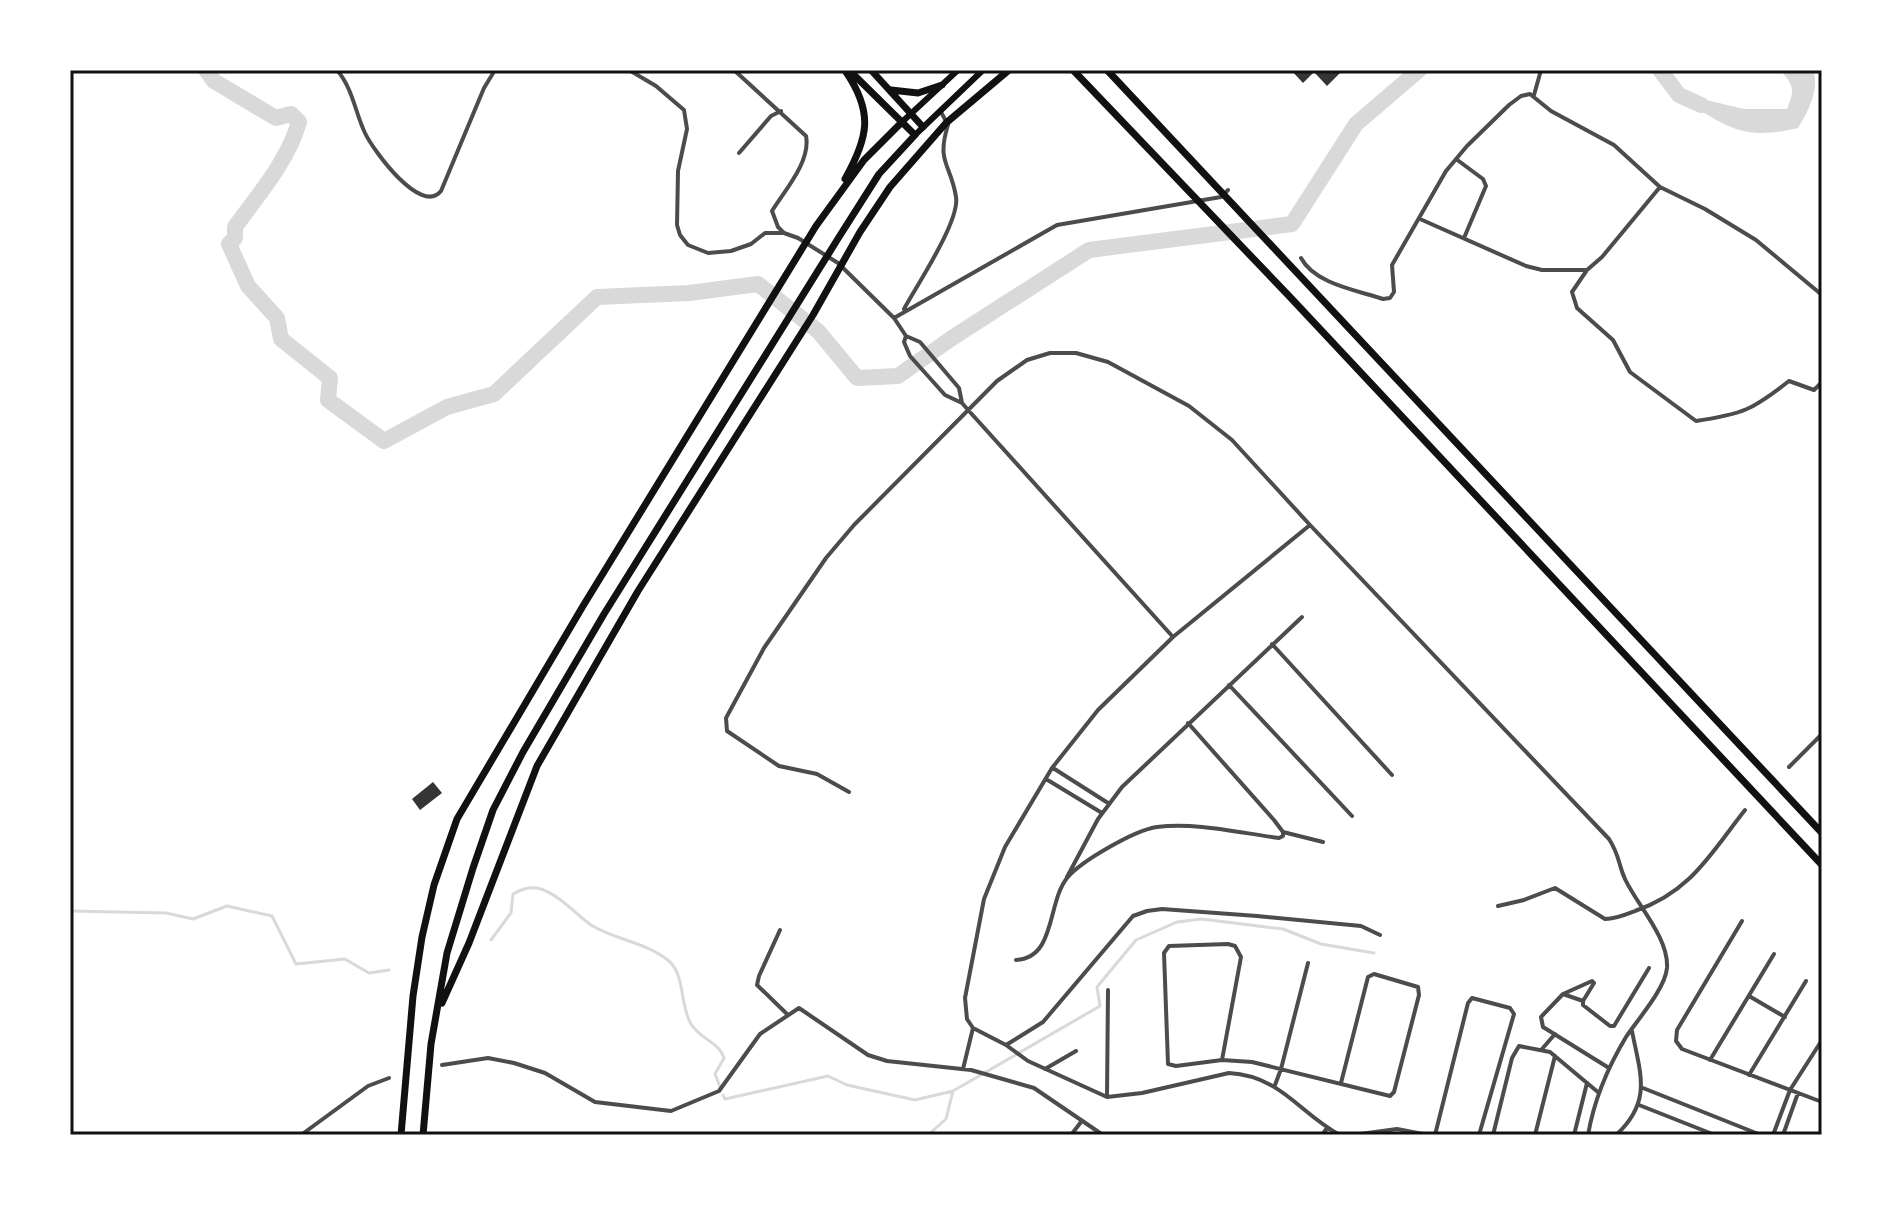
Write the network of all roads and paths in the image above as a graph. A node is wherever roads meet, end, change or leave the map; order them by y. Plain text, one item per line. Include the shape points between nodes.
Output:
1 (337, 70) edge
2 (495, 70) edge
3 (629, 70) edge
4 (734, 70) edge
5 (847, 70) edge
6 (871, 70) edge
7 (958, 70) edge
8 (983, 70) edge
9 (1009, 70) edge
10 (1073, 70) edge
11 (1107, 70) edge
12 (1541, 70) edge
13 (942, 85) junction
14 (889, 89) junction
15 (1534, 95) junction
16 (939, 110) junction
17 (781, 111) junction
18 (910, 114) junction
19 (902, 122) junction
20 (923, 127) junction
21 (915, 135) junction
22 (739, 153) dead end
23 (1455, 159) junction
24 (1660, 187) junction
25 (1228, 190) dead end
26 (832, 201) junction
27 (1419, 218) junction
28 (784, 233) junction
29 (1464, 238) junction
30 (1301, 258) dead end
31 (1587, 270) junction
32 (1822, 295) edge
33 (903, 311) junction
34 (894, 318) junction
35 (906, 336) junction
36 (1822, 382) edge
37 (962, 403) junction
38 (969, 411) junction
39 (1310, 525) junction
40 (1302, 617) dead end
41 (1173, 637) junction
42 (1272, 644) junction
43 (1229, 685) junction
44 (1188, 723) junction
45 (1821, 737) edge
46 (1789, 767) dead end
47 (1052, 768) junction
48 (1392, 775) dead end
49 (1046, 778) junction
50 (849, 792) dead end
51 (1108, 803) junction
52 (1745, 810) dead end
53 (1102, 813) junction
54 (1352, 816) dead end
55 (1283, 832) junction
56 (1822, 833) edge
57 (1323, 842) dead end
58 (1822, 865) edge
59 (1067, 879) junction
60 (1498, 906) dead end
61 (1644, 908) junction
62 (1742, 921) dead end
63 (780, 930) dead end
64 (1380, 935) dead end
65 (1774, 954) dead end
66 (1016, 960) dead end
67 (1308, 963) dead end
68 (1649, 968) dead end
69 (1806, 981) dead end
70 (1108, 990) dead end
71 (1563, 994) junction
72 (1749, 996) junction
73 (1583, 1001) junction
74 (787, 1014) junction
75 (436, 1015) junction
76 (1785, 1017) junction
77 (973, 1028) junction
78 (1632, 1029) junction
79 (1555, 1034) junction
80 (1822, 1040) edge
81 (1006, 1045) junction
82 (1542, 1049) junction
83 (1076, 1051) dead end
84 (1555, 1056) junction
85 (1222, 1060) junction
86 (1710, 1060) junction
87 (442, 1065) dead end
88 (1609, 1068) junction
89 (963, 1069) junction
90 (1045, 1069) junction
91 (1281, 1069) junction
92 (1749, 1075) junction
93 (389, 1078) dead end
94 (1587, 1082) junction
95 (1341, 1083) junction
96 (1275, 1085) junction
97 (1643, 1088) junction
98 (1790, 1090) junction
99 (1599, 1093) junction
100 (1798, 1093) junction
101 (1107, 1097) junction
102 (1822, 1102) edge
103 (1638, 1105) junction
104 (1081, 1122) junction
105 (1327, 1128) junction
106 (70, 1135) edge
107 (238, 1135) edge
108 (301, 1135) edge
109 (401, 1135) edge
110 (423, 1135) edge
111 (1071, 1135) edge
112 (1103, 1135) edge
113 (1322, 1135) edge
114 (1340, 1135) edge
115 (1353, 1135) edge
116 (1428, 1135) edge
117 (1435, 1135) edge
118 (1479, 1135) edge
119 (1493, 1135) edge
120 (1535, 1135) edge
121 (1574, 1135) edge
122 (1588, 1135) edge
123 (1616, 1135) edge
124 (1715, 1135) edge
125 (1761, 1135) edge
126 (1773, 1135) edge
127 (1783, 1135) edge

1 - 2 street via 383,162 429,198 441,191
3 - 28 street via 684,110 687,129 678,171 677,225 688,245 708,253 731,251 765,233
4 - 17 street
5 - 19 highway
5 - 26 highway via 864,105 865,132
6 - 14 highway
7 - 13 main road
8 - 16 main road
9 - 75 highway via 946,123 890,187 638,591 537,766
10 - 58 highway
11 - 56 highway
12 - 15 street
13 - 14 highway via 918,93
13 - 18 main road
14 - 18 highway
15 - 23 street via 1515,100
15 - 24 street via 1551,111 1614,145
16 - 20 main road
16 - 33 street via 948,125 942,158 957,199 949,232
17 - 22 street
17 - 28 street via 806,136 809,147 772,211
18 - 19 main road
18 - 20 highway
19 - 21 highway
19 - 26 highway
20 - 21 main road
21 - 75 highway via 879,174 523,752 493,810 473,868 447,953
23 - 27 street
23 - 29 street via 1486,186
24 - 31 street
24 - 32 street via 1756,240
25 - 33 street via 1221,197 1057,225
26 - 109 highway via 457,819 422,937
27 - 29 street
27 - 30 street via 1392,265 1390,298 1319,277
28 - 34 street via 838,263
29 - 31 street via 1526,266
31 - 36 street via 1572,292 1577,308 1613,340 1630,372 1696,421 1739,414 1789,381 1814,390
33 - 34 street
34 - 35 street
35 - 37 street via 915,338 953,380
35 - 37 street via 910,356 945,395
37 - 38 street
38 - 39 street via 997,381 1027,360 1076,353 1108,362 1217,427
38 - 41 street
38 - 50 street via 826,558 764,648 726,718 727,731 779,766 817,774
39 - 41 street
39 - 61 street via 1609,839
40 - 42 street
41 - 47 street via 1098,710
42 - 43 street
42 - 48 street
43 - 44 street
43 - 54 street
44 - 51 street
44 - 55 street
45 - 46 street
47 - 49 street
47 - 51 street
49 - 53 street
49 - 77 street via 1005,847 984,899 965,998
51 - 53 street
52 - 61 street via 1694,876
53 - 59 street
55 - 57 street
55 - 59 street via 1279,838 1156,827 1104,850
59 - 66 street via 1039,951
60 - 61 street via 1555,888 1605,919
61 - 78 street via 1667,965 1663,981
62 - 86 street via 1675,1036 1682,1049
63 - 74 street via 757,985
64 - 81 street via 1361,926 1257,916 1162,909 1140,913 1043,1022
65 - 72 street
67 - 91 street
68 - 73 street via 1614,1026 1586,1009
69 - 76 street
70 - 101 street
71 - 73 street
71 - 73 street via 1592,981
71 - 79 street via 1541,1017 1543,1027
72 - 76 street
72 - 86 street
74 - 87 street via 760,1034 719,1091 660,1111 595,1102 545,1073 514,1063 488,1058
74 - 89 street via 804,1009 868,1055 887,1061
75 - 110 highway
76 - 92 street
77 - 81 street
77 - 89 street
78 - 88 street
78 - 97 street
79 - 82 street
79 - 88 street
80 - 98 street
81 - 90 street
82 - 84 street
82 - 119 street via 1515,1049
83 - 90 street
84 - 94 street
84 - 120 street
85 - 85 street via 1241,957 1228,944 1169,946 1164,953 1168,1064
85 - 91 street
86 - 92 street
88 - 99 street
89 - 104 street via 1034,1088
90 - 101 street
91 - 95 street
91 - 96 street
92 - 98 street
93 - 108 street via 368,1086
94 - 99 street
94 - 121 street
95 - 95 street via 1368,977 1374,974 1416,986 1419,995 1394,1092 1390,1096
96 - 101 street via 1229,1073
96 - 105 street
97 - 103 street
97 - 125 street
98 - 100 street
98 - 126 street
99 - 122 street
100 - 102 street
100 - 127 street
103 - 123 street
103 - 124 street
104 - 111 street
104 - 112 street
105 - 113 street
105 - 114 street
106 - 107 street
115 - 116 street via 1397,1129
117 - 118 street via 1472,998 1510,1008 1514,1014

